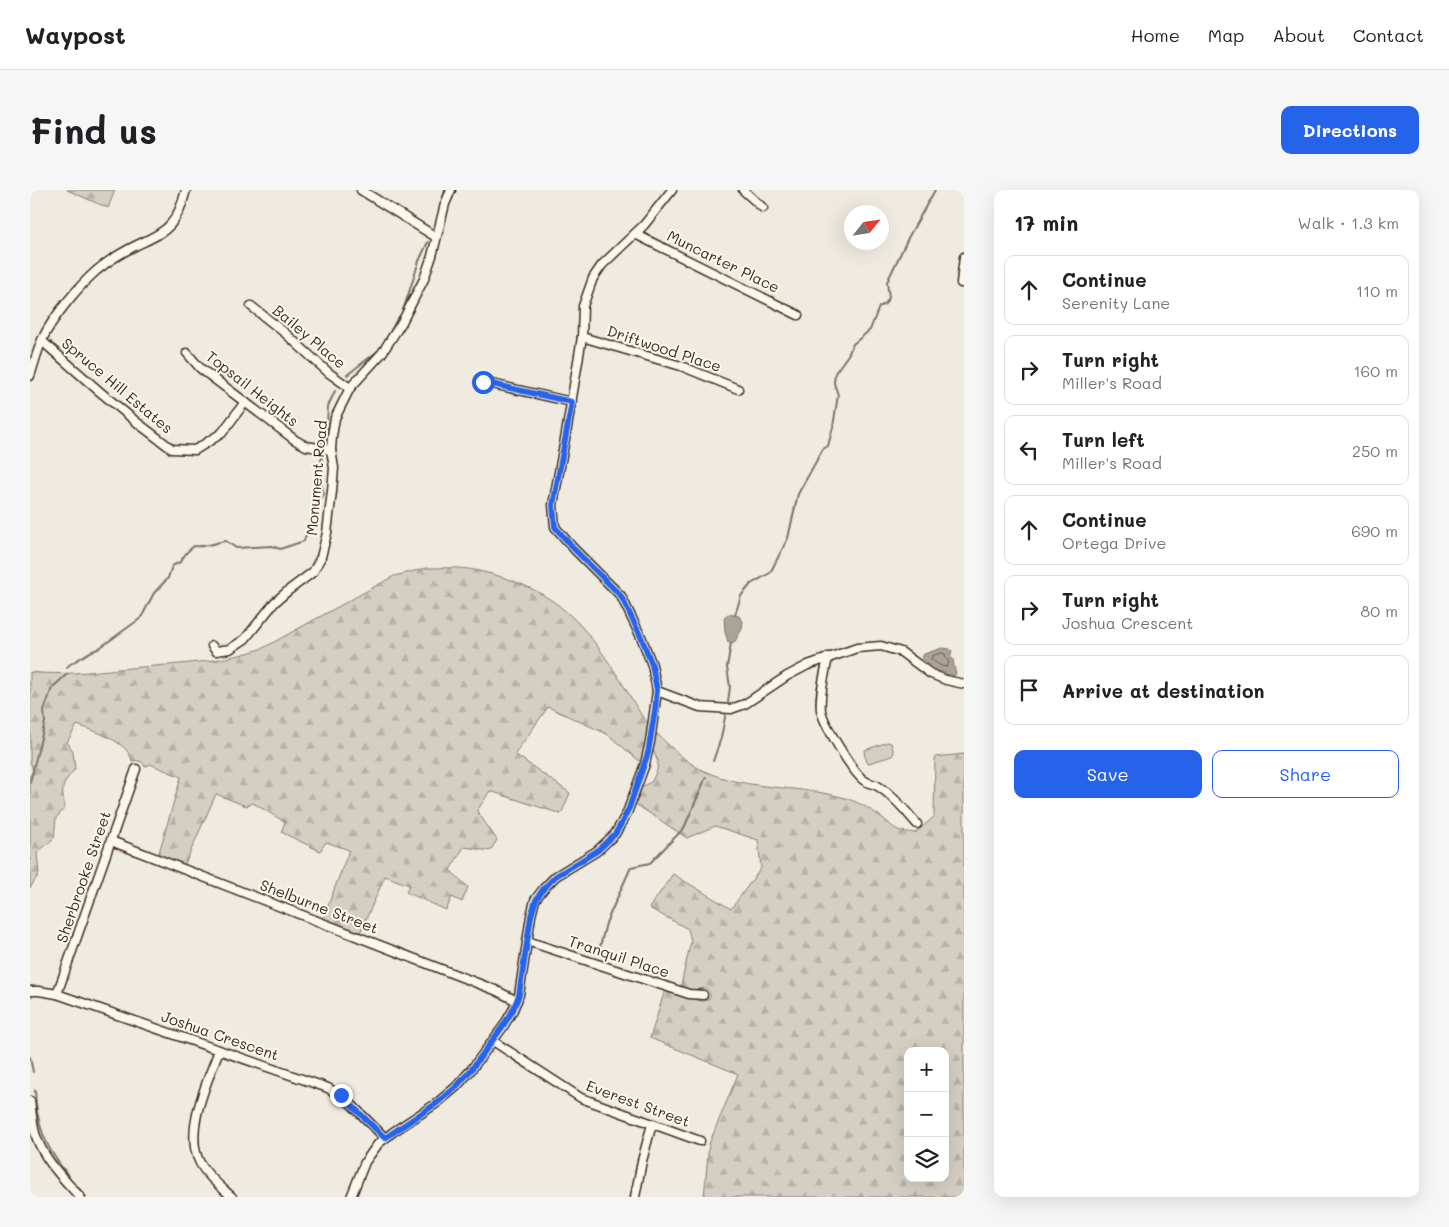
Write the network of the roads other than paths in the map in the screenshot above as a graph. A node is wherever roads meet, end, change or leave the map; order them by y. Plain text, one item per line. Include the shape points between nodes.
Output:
1 (186, 190) edge
2 (360, 190) edge
3 (451, 190) edge
4 (672, 190) edge
5 (743, 190) edge
6 (763, 208) dead end
7 (635, 234) junction
8 (436, 237) junction
9 (964, 257) edge
10 (961, 283) dead end
11 (251, 306) dead end
12 (798, 315) dead end
13 (582, 337) junction
14 (42, 341) junction
15 (187, 353) dead end
16 (30, 376) edge
17 (483, 382) dead end
18 (350, 388) junction
19 (738, 389) dead end
20 (245, 402) junction
21 (572, 402) junction
22 (331, 450) junction
23 (212, 646) dead end
24 (828, 657) junction
25 (964, 684) edge
26 (657, 690) junction
27 (136, 769) dead end
28 (918, 824) dead end
29 (111, 841) junction
30 (527, 942) junction
31 (30, 991) edge
32 (57, 994) junction
33 (703, 995) dead end
34 (517, 1001) junction
35 (493, 1041) junction
36 (219, 1050) junction
37 (30, 1101) edge
38 (652, 1124) junction
39 (385, 1138) junction
40 (33, 1140) edge
41 (700, 1141) dead end
42 (80, 1197) edge
43 (232, 1197) edge
44 (351, 1197) edge
45 (635, 1197) edge

1 - 14 street via 170,226 93,274 58,314
2 - 8 street
3 - 8 street, Monument Road
4 - 7 street
5 - 6 street
7 - 12 street, Muncarter Place
7 - 13 street via 593,278 583,306
8 - 18 street, Monument Road via 424,279 402,322 382,353
9 - 10 street
11 - 18 street, Bailey Place
13 - 19 street, Driftwood Place via 682,366
13 - 21 street
14 - 16 street
14 - 20 street, Spruce Hill Estates via 172,449 195,450 211,440 222,432
15 - 20 street, Topsail Heights via 200,368
17 - 21 street
18 - 22 street, Monument Road via 335,418
20 - 22 street, Topsail Heights via 299,443
21 - 26 street via 553,505 555,527 621,596 652,665
22 - 23 street, Monument Road via 334,468 327,533 313,572 275,602 245,639 230,649 216,651
24 - 25 street via 857,648 881,646 901,652 931,674
24 - 26 street via 787,676 745,704 731,709 700,707
24 - 28 street via 821,711 825,721 855,772 897,801
26 - 30 street via 648,753 624,819 615,834 601,847 556,876 544,888 533,907
27 - 29 street, Sherbrooke Street
29 - 32 street, Sherbrooke Street
29 - 34 street, Shelburne Street via 446,970
30 - 33 street, Tranquil Place via 689,994
30 - 34 street
31 - 32 street, Joshua Crescent
32 - 36 street, Joshua Crescent
34 - 35 street
35 - 38 street, Everest Street via 577,1096
35 - 39 street via 451,1091
36 - 39 street, Joshua Crescent via 335,1092
36 - 43 street via 200,1105 195,1139 200,1163
37 - 40 street
38 - 41 street, Everest Street
38 - 45 street
39 - 44 street via 369,1156
40 - 42 street

